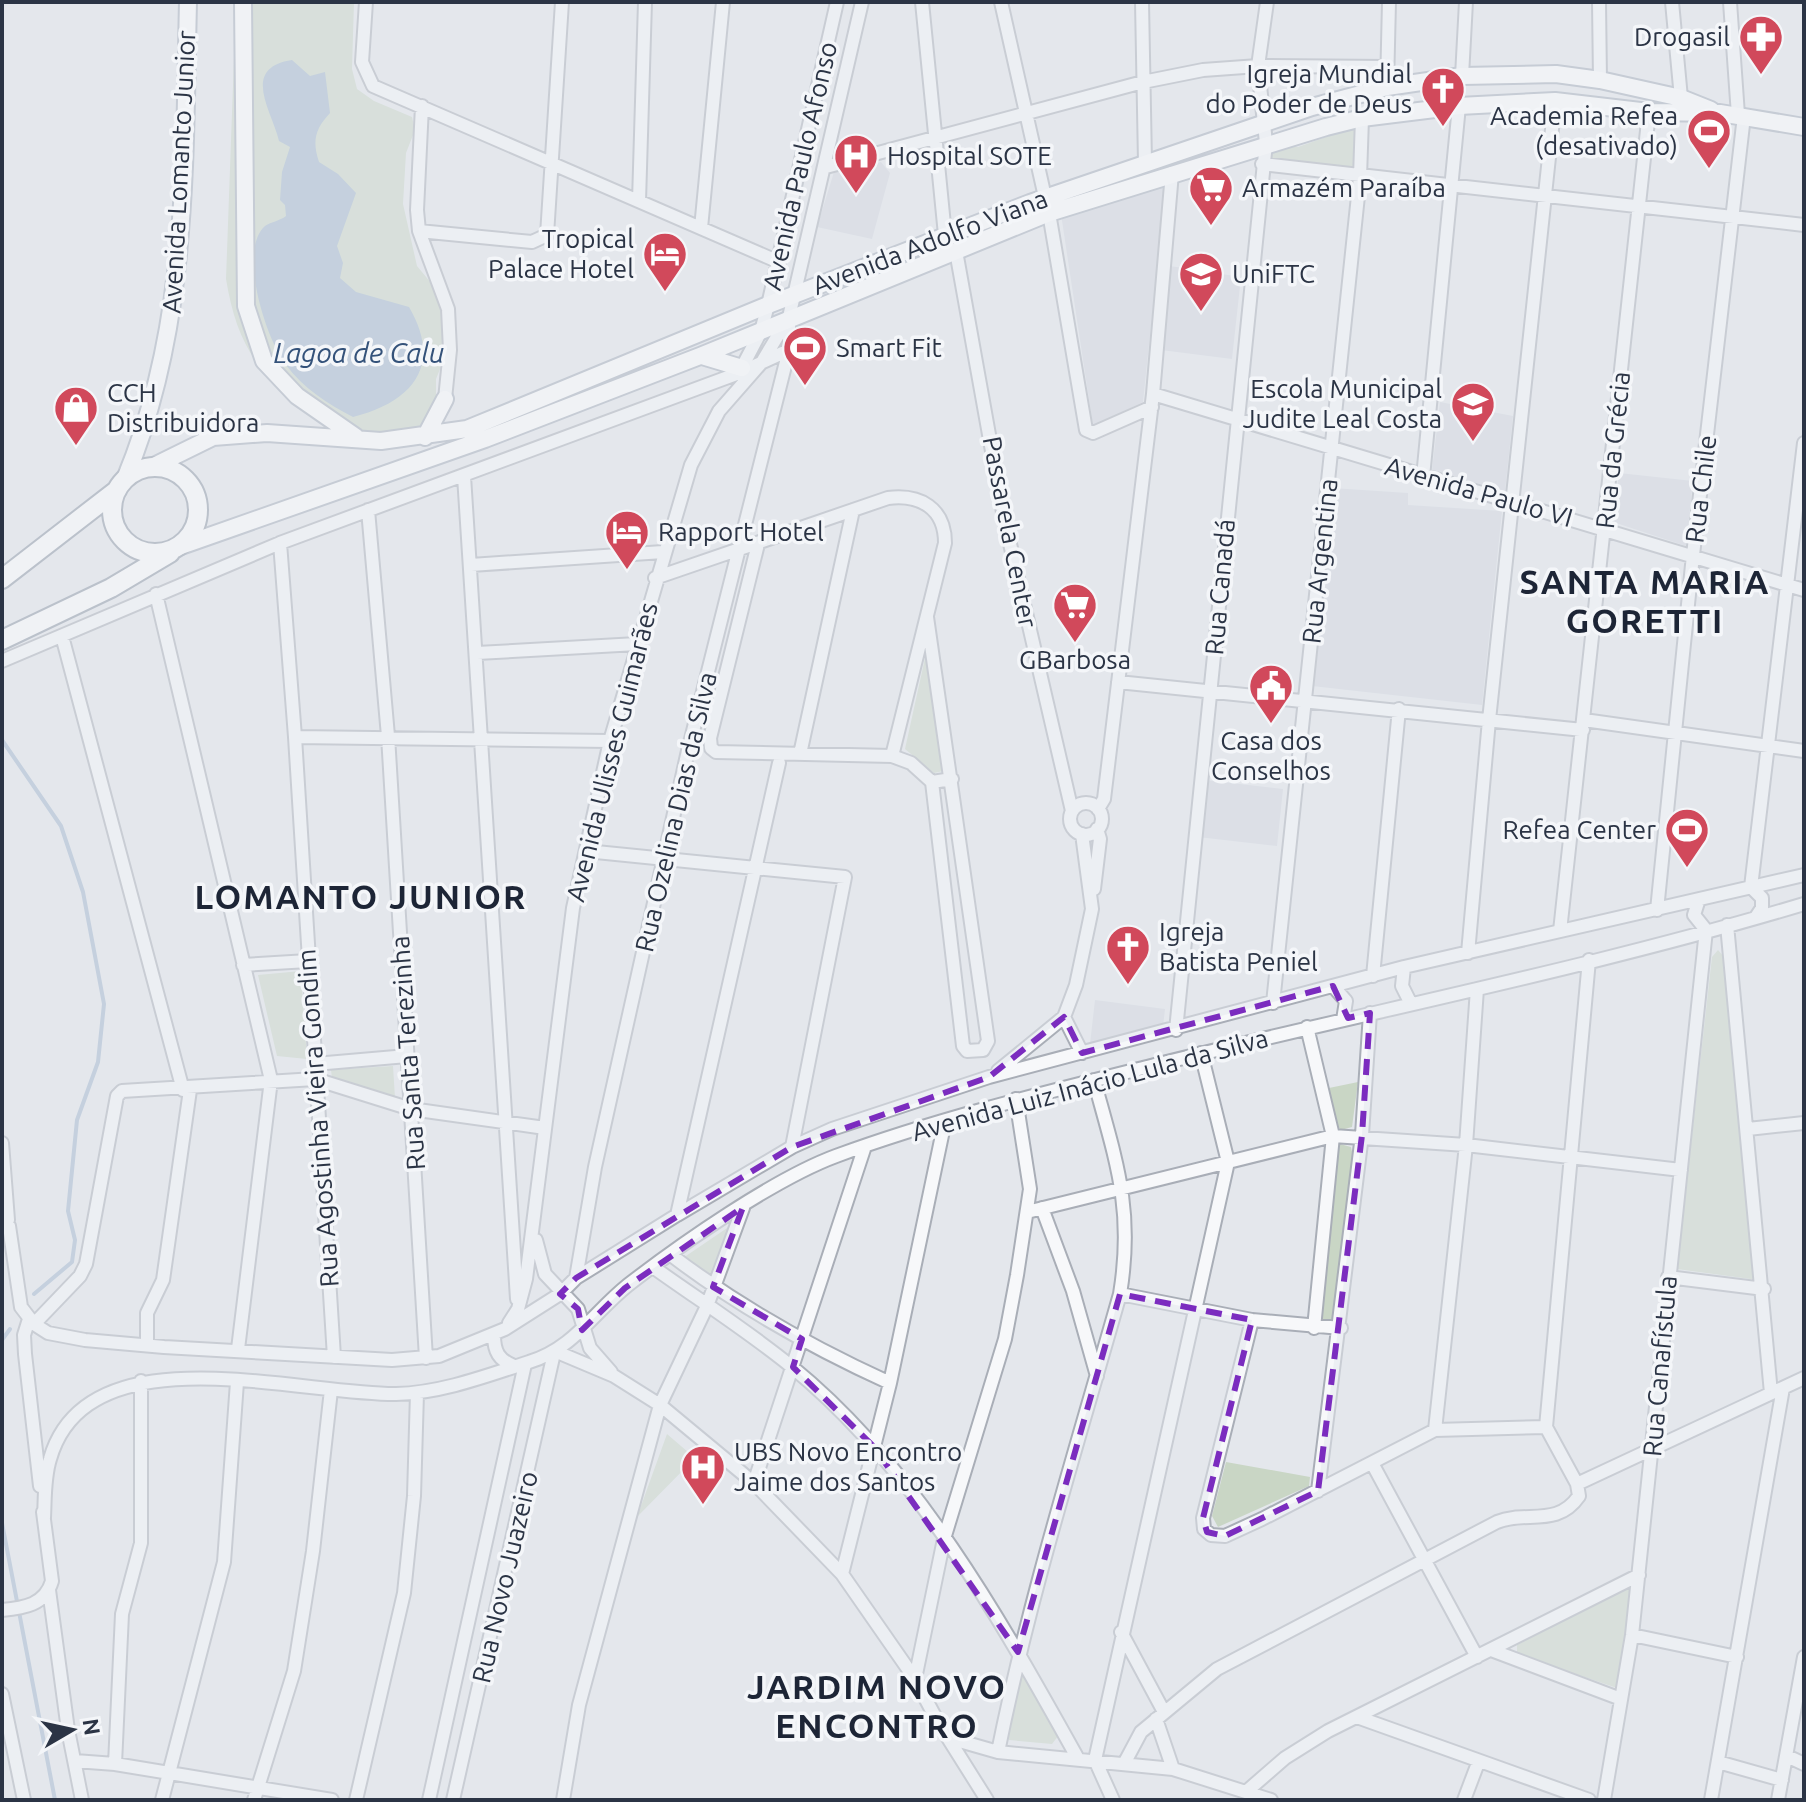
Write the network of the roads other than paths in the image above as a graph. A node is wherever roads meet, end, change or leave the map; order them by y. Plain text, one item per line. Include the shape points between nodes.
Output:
1 (188, 2) edge
2 (243, 2) edge
3 (366, 2) edge
4 (562, 2) edge
5 (645, 2) edge
6 (723, 2) edge
7 (837, 2) edge
8 (862, 2) edge
9 (922, 2) edge
10 (1001, 2) edge
11 (1142, 2) edge
12 (1267, 2) edge
13 (1389, 2) edge
14 (1466, 2) edge
15 (1599, 2) edge
16 (1672, 2) edge
17 (1730, 2) edge
18 (1258, 66) junction
19 (1387, 67) junction
20 (1462, 76) junction
21 (1419, 81) junction
22 (1607, 81) junction
23 (1143, 82) junction
24 (1387, 87) junction
25 (1681, 98) junction
26 (1555, 101) junction
27 (422, 106) junction
28 (1459, 106) junction
29 (1603, 106) junction
30 (1424, 110) junction
31 (1649, 112) junction
32 (1734, 115) junction
33 (1026, 116) junction
34 (1362, 118) junction
35 (1265, 124) junction
36 (1804, 127) edge
37 (936, 140) junction
38 (1266, 143) junction
39 (551, 162) junction
40 (1145, 163) junction
41 (1262, 164) junction
42 (826, 167) junction
43 (1172, 173) junction
44 (1360, 177) junction
45 (1454, 186) junction
46 (1546, 197) junction
47 (639, 201) junction
48 (1047, 205) junction
49 (1640, 206) junction
50 (1732, 217) junction
51 (1804, 225) edge
52 (701, 228) junction
53 (419, 231) junction
54 (945, 235) junction
55 (956, 251) junction
56 (779, 262) junction
57 (802, 269) junction
58 (797, 294) junction
59 (768, 305) junction
60 (789, 317) junction
61 (761, 331) junction
62 (789, 350) junction
63 (700, 356) junction
64 (762, 362) junction
65 (740, 370) junction
66 (445, 399) junction
67 (1152, 401) junction
68 (719, 411) junction
69 (1236, 417) junction
70 (467, 429) junction
71 (357, 437) junction
72 (425, 437) junction
73 (1804, 443) edge
74 (1331, 447) junction
75 (152, 467) junction
76 (464, 476) junction
77 (1423, 477) junction
78 (121, 485) junction
79 (1515, 502) junction
80 (368, 510) junction
81 (853, 510) junction
82 (1604, 529) junction
83 (280, 543) junction
84 (758, 544) junction
85 (178, 547) junction
86 (663, 552) junction
87 (737, 552) junction
88 (1693, 555) junction
89 (471, 565) junction
90 (655, 578) junction
91 (2, 579) edge
92 (1788, 585) junction
93 (1804, 590) edge
94 (156, 594) junction
95 (927, 617) junction
96 (62, 636) junction
97 (2, 640) edge
98 (637, 644) junction
99 (477, 653) junction
100 (2, 661) edge
101 (1118, 682) junction
102 (1210, 690) junction
103 (1305, 699) junction
104 (1399, 709) junction
105 (1489, 720) junction
106 (1583, 725) junction
107 (1674, 734) junction
108 (388, 736) junction
109 (295, 737) junction
110 (482, 738) junction
111 (610, 741) junction
112 (1768, 746) junction
113 (1804, 751) edge
114 (800, 754) junction
115 (892, 756) junction
116 (779, 763) dead end
117 (952, 779) junction
118 (932, 782) junction
119 (1098, 809) junction
120 (1072, 811) junction
121 (1097, 829) junction
122 (1082, 834) junction
123 (586, 851) junction
124 (666, 858) junction
125 (757, 867) junction
126 (1804, 875) edge
127 (1751, 887) junction
128 (1699, 899) junction
129 (1804, 904) edge
130 (1092, 909) junction
131 (1657, 910) junction
132 (1756, 917) junction
133 (1727, 925) junction
134 (1706, 930) junction
135 (1560, 931) junction
136 (1468, 953) junction
137 (1589, 960) junction
138 (308, 961) junction
139 (243, 965) junction
140 (1404, 967) junction
141 (1373, 976) junction
142 (1333, 986) junction
143 (1477, 989) junction
144 (1410, 1002) junction
145 (1273, 1003) junction
146 (1370, 1013) junction
147 (1064, 1017) junction
148 (1343, 1020) junction
149 (1307, 1027) junction
150 (1176, 1030) junction
151 (1082, 1053) junction
152 (1201, 1053) junction
153 (407, 1056) junction
154 (315, 1064) junction
155 (989, 1077) junction
156 (315, 1079) junction
157 (271, 1080) junction
158 (1094, 1080) junction
159 (186, 1090) junction
160 (1016, 1099) junction
161 (411, 1109) junction
162 (945, 1121) junction
163 (506, 1123) junction
164 (1804, 1123) edge
165 (545, 1128) junction
166 (1748, 1129) junction
167 (1362, 1135) junction
168 (1333, 1136) junction
169 (2, 1143) edge
170 (1466, 1145) junction
171 (865, 1146) junction
172 (792, 1147) junction
173 (1572, 1158) junction
174 (1228, 1162) junction
175 (1681, 1170) junction
176 (1123, 1188) junction
177 (743, 1207) junction
178 (1042, 1208) junction
179 (1027, 1212) junction
180 (2, 1213) edge
181 (677, 1215) junction
182 (535, 1217) junction
183 (9, 1226) junction
184 (671, 1255) junction
185 (653, 1267) junction
186 (1668, 1277) junction
187 (576, 1278) junction
188 (713, 1287) junction
189 (1764, 1289) junction
190 (560, 1294) junction
191 (1120, 1294) junction
192 (707, 1306) junction
193 (518, 1309) junction
194 (1195, 1309) junction
195 (30, 1319) junction
196 (1252, 1320) junction
197 (1314, 1328) junction
198 (1341, 1328) junction
199 (582, 1330) junction
200 (499, 1332) junction
201 (802, 1339) junction
202 (147, 1345) junction
203 (238, 1349) junction
204 (556, 1353) junction
205 (334, 1357) junction
206 (426, 1358) junction
207 (520, 1365) junction
208 (793, 1367) junction
209 (614, 1376) junction
210 (1097, 1376) junction
211 (1804, 1378) edge
212 (141, 1381) junction
213 (237, 1382) junction
214 (890, 1383) junction
215 (331, 1390) junction
216 (1777, 1390) junction
217 (417, 1393) junction
218 (660, 1405) junction
219 (1546, 1427) junction
220 (1435, 1430) junction
221 (874, 1447) junction
222 (1652, 1448) junction
223 (1372, 1463) junction
224 (754, 1483) junction
225 (1577, 1484) junction
226 (1318, 1491) junction
227 (44, 1518) junction
228 (944, 1539) junction
229 (1424, 1559) junction
230 (842, 1574) junction
231 (1639, 1575) junction
232 (49, 1590) junction
233 (3, 1611) edge
234 (1121, 1632) junction
235 (1632, 1635) junction
236 (1491, 1650) junction
237 (1018, 1652) junction
238 (1477, 1657) junction
239 (1737, 1657) junction
240 (1804, 1657) edge
241 (915, 1679) junction
242 (2, 1694) edge
243 (1621, 1699) junction
244 (1160, 1716) junction
245 (1357, 1717) junction
246 (939, 1724) junction
247 (998, 1752) junction
248 (1787, 1756) junction
249 (1077, 1757) junction
250 (1095, 1760) junction
251 (75, 1761) junction
252 (1125, 1762) junction
253 (1718, 1762) junction
254 (1478, 1763) junction
255 (17, 1764) junction
256 (115, 1764) junction
257 (1804, 1764) edge
258 (2, 1766) edge
259 (1173, 1769) junction
260 (167, 1772) junction
261 (1782, 1780) junction
262 (1247, 1791) junction
263 (256, 1794) edge
264 (300, 1798) edge
265 (24, 1800) edge
266 (82, 1800) edge
267 (162, 1800) edge
268 (332, 1800) edge
269 (356, 1800) edge
270 (429, 1800) edge
271 (453, 1800) edge
272 (563, 1800) edge
273 (987, 1800) edge
274 (1113, 1800) edge
275 (1271, 1800) edge
276 (1464, 1800) edge
277 (1589, 1800) edge
278 (1604, 1800) edge
279 (1711, 1800) edge
280 (1778, 1800) edge

1 - 78 main road, Avenida Lomanto Junior via 176,299 165,356
2 - 71 main road via 246,306 264,361 321,416
3 - 27 street via 360,46 368,81
4 - 39 street
5 - 47 street
6 - 52 street
7 - 56 street, Avenida Paulo Afonso
8 - 42 street, Avenida Paulo Afonso
9 - 37 street
10 - 33 street
11 - 23 street
12 - 18 street, Rua Canadá
13 - 19 street
14 - 20 street
15 - 22 street
16 - 25 street
17 - 32 street, Rua Chile
18 - 19 street
18 - 23 street
18 - 35 street, Rua Canadá
19 - 24 street
20 - 21 main road, Avenida Adolfo Viana
20 - 22 main road, Avenida Adolfo Viana via 1519,73
21 - 24 main road, Avenida Adolfo Viana
21 - 30 main road via 1413,97
22 - 25 main road, Avenida Adolfo Viana
22 - 29 main road via 1617,97
23 - 33 street
23 - 40 street
24 - 35 main road, Avenida Adolfo Viana
25 - 32 main road, Avenida Adolfo Viana
26 - 28 main road, Avenida Adolfo Viana
26 - 29 main road, Avenida Adolfo Viana
26 - 46 street
27 - 39 street
27 - 53 street
28 - 30 main road, Avenida Adolfo Viana
28 - 45 street
29 - 31 main road, Avenida Adolfo Viana
30 - 34 main road, Avenida Adolfo Viana
31 - 32 main road, Avenida Adolfo Viana
31 - 49 street, Rua da Grécia
32 - 36 main road, Avenida Adolfo Viana
32 - 50 street, Rua Chile
33 - 37 street
33 - 48 street
34 - 38 main road, Avenida Adolfo Viana
34 - 44 street, Rua Argentina
35 - 38 street, Rua Canadá
35 - 40 main road, Avenida Adolfo Viana
37 - 42 street
37 - 54 street
38 - 41 street, Rua Canadá
38 - 43 main road, Avenida Adolfo Viana
39 - 47 street
39 - 53 street via 547,235 532,242
40 - 48 main road, Avenida Adolfo Viana
41 - 44 street
41 - 69 street, Rua Canadá
42 - 57 street, Avenida Paulo Afonso
43 - 48 main road, Avenida Adolfo Viana
43 - 67 street
44 - 45 street
44 - 74 street, Rua Argentina
45 - 46 street
45 - 77 street
46 - 49 street
46 - 79 street
47 - 52 street
48 - 54 main road, Avenida Adolfo Viana
48 - 55 main road, Avenida Adolfo Viana
48 - 67 street via 1086,430 1093,433
49 - 50 street
49 - 82 street, Rua da Grécia
50 - 51 street
50 - 88 street, Rua Chile
52 - 56 street
53 - 66 street via 448,309
54 - 58 main road, Avenida Adolfo Viana
55 - 60 main road, Avenida Adolfo Viana
55 - 120 street, Passarela Center via 1004,518
56 - 57 street via 791,275
56 - 59 street, Avenida Paulo Afonso
57 - 58 street, Avenida Paulo Afonso
58 - 59 main road, Avenida Adolfo Viana
58 - 60 street, Avenida Paulo Afonso
59 - 61 street, Avenida Paulo Afonso
59 - 70 main road, Avenida Adolfo Viana
60 - 61 main road, Avenida Adolfo Viana
60 - 62 street, Rua Ozelina Dias da Silva
60 - 64 street, Avenida Paulo Afonso
61 - 63 main road, Avenida Adolfo Viana
61 - 65 street, Avenida Paulo Afonso
62 - 64 street
62 - 87 street, Rua Ozelina Dias da Silva
63 - 65 main road
63 - 85 main road, Avenida Adolfo Viana
64 - 65 street
64 - 68 street, Avenida Ulisses Guimarães
65 - 68 street, Avenida Paulo Afonso
65 - 76 street
66 - 70 main road
66 - 72 main road
67 - 69 street, Avenida Paulo VI
67 - 101 street
68 - 86 street, Avenida Ulisses Guimarães via 691,465
69 - 74 street, Avenida Paulo VI
69 - 102 street, Rua Canadá
70 - 72 main road, Avenida Adolfo Viana
71 - 72 main road, Avenida Adolfo Viana
71 - 75 main road, Avenida Adolfo Viana via 213,437
73 - 92 street
74 - 77 street, Avenida Paulo VI
74 - 103 street, Rua Argentina
75 - 78 highway
75 - 85 highway via 180,475 197,499 195,526
76 - 80 street
76 - 89 street
77 - 79 street, Avenida Paulo VI
78 - 85 highway via 113,519 127,543 152,553
78 - 91 highway
79 - 82 street, Avenida Paulo VI
79 - 105 street
80 - 83 street
80 - 108 street, Rua Santa Terezinha
81 - 84 street
81 - 95 street via 906,495 923,500 942,521 945,543
81 - 114 street
82 - 88 street, Avenida Paulo VI
82 - 106 street, Rua da Grécia
83 - 94 street
83 - 109 street, Rua Agostinha Vieira Gondim
84 - 87 street
84 - 114 street via 710,745 716,752
85 - 97 highway via 111,588
86 - 89 street
86 - 90 street, Avenida Ulisses Guimarães
87 - 90 street
87 - 124 street, Rua Ozelina Dias da Silva
88 - 92 street, Avenida Paulo VI
88 - 107 street, Rua Chile
89 - 99 street
90 - 98 street, Avenida Ulisses Guimarães
92 - 93 street, Avenida Paulo VI
92 - 112 street
94 - 96 street
94 - 139 street
95 - 115 street
95 - 117 street
96 - 100 street
96 - 159 street
98 - 99 street
98 - 111 street, Avenida Ulisses Guimarães
99 - 110 street
101 - 102 street
101 - 119 street via 1104,799
102 - 103 street
102 - 150 street, Rua Canadá
103 - 104 street
103 - 145 street, Rua Argentina
104 - 105 street
104 - 141 street
105 - 106 street
105 - 136 street
106 - 107 street
106 - 135 street, Rua da Grécia
107 - 112 street
107 - 131 street, Rua Chile
108 - 109 street
108 - 110 street
108 - 153 street, Rua Santa Terezinha
109 - 138 street, Rua Agostinha Vieira Gondim
110 - 111 street
110 - 163 street
111 - 123 street, Avenida Ulisses Guimarães
112 - 113 street
112 - 127 street
114 - 115 street
115 - 118 street via 911,763
116 - 125 street
117 - 118 street
117 - 118 street via 988,1041 983,1050 970,1053 963,1046
119 - 120 street via 1083,803
119 - 121 street
120 - 122 street via 1071,823
121 - 122 street
121 - 130 street
122 - 130 street
123 - 124 street
123 - 165 street, Avenida Ulisses Guimarães via 573,908
124 - 125 street
124 - 187 street, Rua Ozelina Dias da Silva via 595,1167
125 - 172 street via 846,880
125 - 181 street
126 - 127 street, Avenida Luiz Inácio Lula da Silva
127 - 128 street, Avenida Luiz Inácio Lula da Silva
127 - 132 street via 1762,898
128 - 131 street, Avenida Luiz Inácio Lula da Silva
128 - 134 street, Rua Canafístula via 1694,915
129 - 132 street, Avenida Luiz Inácio Lula da Silva
130 - 147 street
131 - 135 street, Avenida Luiz Inácio Lula da Silva
132 - 133 street, Avenida Luiz Inácio Lula da Silva
133 - 134 street, Avenida Luiz Inácio Lula da Silva
133 - 166 street
134 - 137 street, Avenida Luiz Inácio Lula da Silva
134 - 175 street, Rua Canafístula
135 - 136 street, Avenida Luiz Inácio Lula da Silva
136 - 140 street, Avenida Luiz Inácio Lula da Silva
137 - 143 street, Avenida Luiz Inácio Lula da Silva
137 - 173 street
138 - 139 street
138 - 154 street, Rua Agostinha Vieira Gondim
139 - 157 street
140 - 141 street, Avenida Luiz Inácio Lula da Silva
140 - 144 street via 1402,986
141 - 142 street, Avenida Luiz Inácio Lula da Silva
142 - 145 street, Avenida Luiz Inácio Lula da Silva
142 - 148 street via 1346,1001
143 - 144 street, Avenida Luiz Inácio Lula da Silva
143 - 170 street
144 - 146 street, Avenida Luiz Inácio Lula da Silva
145 - 150 street, Avenida Luiz Inácio Lula da Silva
146 - 148 street, Avenida Luiz Inácio Lula da Silva
146 - 167 street
147 - 151 street
147 - 155 street
148 - 149 street, Avenida Luiz Inácio Lula da Silva
149 - 152 street, Avenida Luiz Inácio Lula da Silva
149 - 168 street
150 - 151 street, Avenida Luiz Inácio Lula da Silva
151 - 155 street, Avenida Luiz Inácio Lula da Silva
152 - 158 street, Avenida Luiz Inácio Lula da Silva
152 - 174 street
153 - 154 street
153 - 161 street, Rua Santa Terezinha
154 - 156 street, Rua Agostinha Vieira Gondim
155 - 172 street, Avenida Luiz Inácio Lula da Silva
156 - 157 street
156 - 161 street
156 - 205 street, Rua Agostinha Vieira Gondim
157 - 159 street
157 - 203 street
158 - 160 street, Avenida Luiz Inácio Lula da Silva
158 - 176 street
159 - 195 street via 126,1091 117,1096 86,1264 80,1276
159 - 202 street via 163,1280 147,1313
160 - 162 street, Avenida Luiz Inácio Lula da Silva
160 - 179 street via 1028,1163
161 - 163 street
161 - 206 street, Rua Santa Terezinha
162 - 171 street, Avenida Luiz Inácio Lula da Silva
162 - 214 street
163 - 165 street
163 - 193 street
164 - 166 street
165 - 182 street, Avenida Ulisses Guimarães
166 - 189 street
167 - 168 street
167 - 170 street
167 - 198 street
168 - 174 street
168 - 197 street
169 - 183 street
170 - 173 street
170 - 220 street
171 - 177 street, Avenida Luiz Inácio Lula da Silva via 806,1169
171 - 201 street
172 - 181 street, Avenida Luiz Inácio Lula da Silva
173 - 175 street
173 - 219 street
174 - 176 street
174 - 194 street
175 - 186 street, Rua Canafístula
176 - 178 street
176 - 191 street via 1127,1239
177 - 184 street, Avenida Luiz Inácio Lula da Silva
177 - 188 street
178 - 179 street
178 - 210 street
179 - 228 street via 1005,1339
180 - 183 street
181 - 187 street, Avenida Luiz Inácio Lula da Silva
182 - 190 street via 539,1263
182 - 193 street
183 - 195 street via 17,1290
184 - 185 street, Avenida Luiz Inácio Lula da Silva
184 - 188 street
185 - 192 street
185 - 199 street, Avenida Luiz Inácio Lula da Silva
186 - 189 street
186 - 222 street, Rua Canafístula
187 - 190 street, Avenida Luiz Inácio Lula da Silva
188 - 192 street
188 - 201 street
189 - 216 street
190 - 199 street via 578,1309
190 - 200 street, Avenida Luiz Inácio Lula da Silva
191 - 194 street
191 - 210 street
192 - 208 street
192 - 218 street
193 - 200 street
194 - 196 street
194 - 234 street
195 - 202 street, Avenida Luiz Inácio Lula da Silva via 64,1337
195 - 227 street via 24,1330 25,1354
196 - 197 street
196 - 226 street via 1204,1529 1225,1536
197 - 198 street
198 - 226 street
199 - 204 street, Avenida Luiz Inácio Lula da Silva
199 - 209 street
200 - 206 street, Avenida Luiz Inácio Lula da Silva
200 - 207 street via 496,1354
201 - 208 street
201 - 214 street
202 - 203 street, Avenida Luiz Inácio Lula da Silva
203 - 205 street, Avenida Luiz Inácio Lula da Silva
204 - 207 street, Avenida Luiz Inácio Lula da Silva
204 - 209 street
204 - 271 street, Rua Novo Juazeiro
205 - 206 street, Avenida Luiz Inácio Lula da Silva
207 - 217 street, Avenida Luiz Inácio Lula da Silva
207 - 270 street, Rua Novo Juazeiro
208 - 221 street
208 - 224 street
209 - 218 street
210 - 237 street
211 - 216 street
212 - 213 street, Avenida Luiz Inácio Lula da Silva
212 - 227 street, Avenida Luiz Inácio Lula da Silva via 99,1395 74,1415 48,1464
212 - 256 street via 141,1543 122,1614
213 - 215 street, Avenida Luiz Inácio Lula da Silva
213 - 260 street via 224,1562
214 - 221 street
215 - 217 street, Avenida Luiz Inácio Lula da Silva
215 - 263 street via 294,1671
216 - 222 street
216 - 239 street
217 - 269 street via 404,1593
218 - 224 street
218 - 272 street via 579,1705
219 - 220 street
219 - 225 street
220 - 223 street
221 - 228 street
221 - 230 street
222 - 225 street
222 - 231 street, Rua Canafístula
223 - 226 street
223 - 229 street
224 - 230 street
225 - 229 street via 1579,1496 1563,1512 1538,1520 1509,1517
227 - 232 street
228 - 237 street
228 - 241 street
229 - 238 street
229 - 244 street via 1235,1658
230 - 241 street
231 - 235 street, Rua Canafístula
231 - 236 street
232 - 233 street via 31,1606
232 - 251 street
234 - 244 street
234 - 250 street
235 - 239 street
235 - 243 street, Rua Canafístula
236 - 238 street
236 - 243 street
237 - 247 street
237 - 249 street
238 - 245 street
239 - 253 street
240 - 248 street
241 - 246 street
242 - 255 street
243 - 278 street, Rua Canafístula
244 - 252 street via 1141,1732
244 - 259 street
245 - 254 street
245 - 262 street via 1285,1758
246 - 247 street via 963,1742
246 - 273 street
247 - 249 street
248 - 257 street
248 - 261 street
249 - 250 street
250 - 252 street
250 - 274 street
251 - 256 street
251 - 266 street
252 - 259 street
253 - 261 street
253 - 279 street
254 - 276 street
254 - 277 street
255 - 258 street
255 - 265 street
256 - 260 street
259 - 262 street
260 - 263 street
260 - 267 street
261 - 280 street
262 - 275 street
263 - 264 street
264 - 268 street

